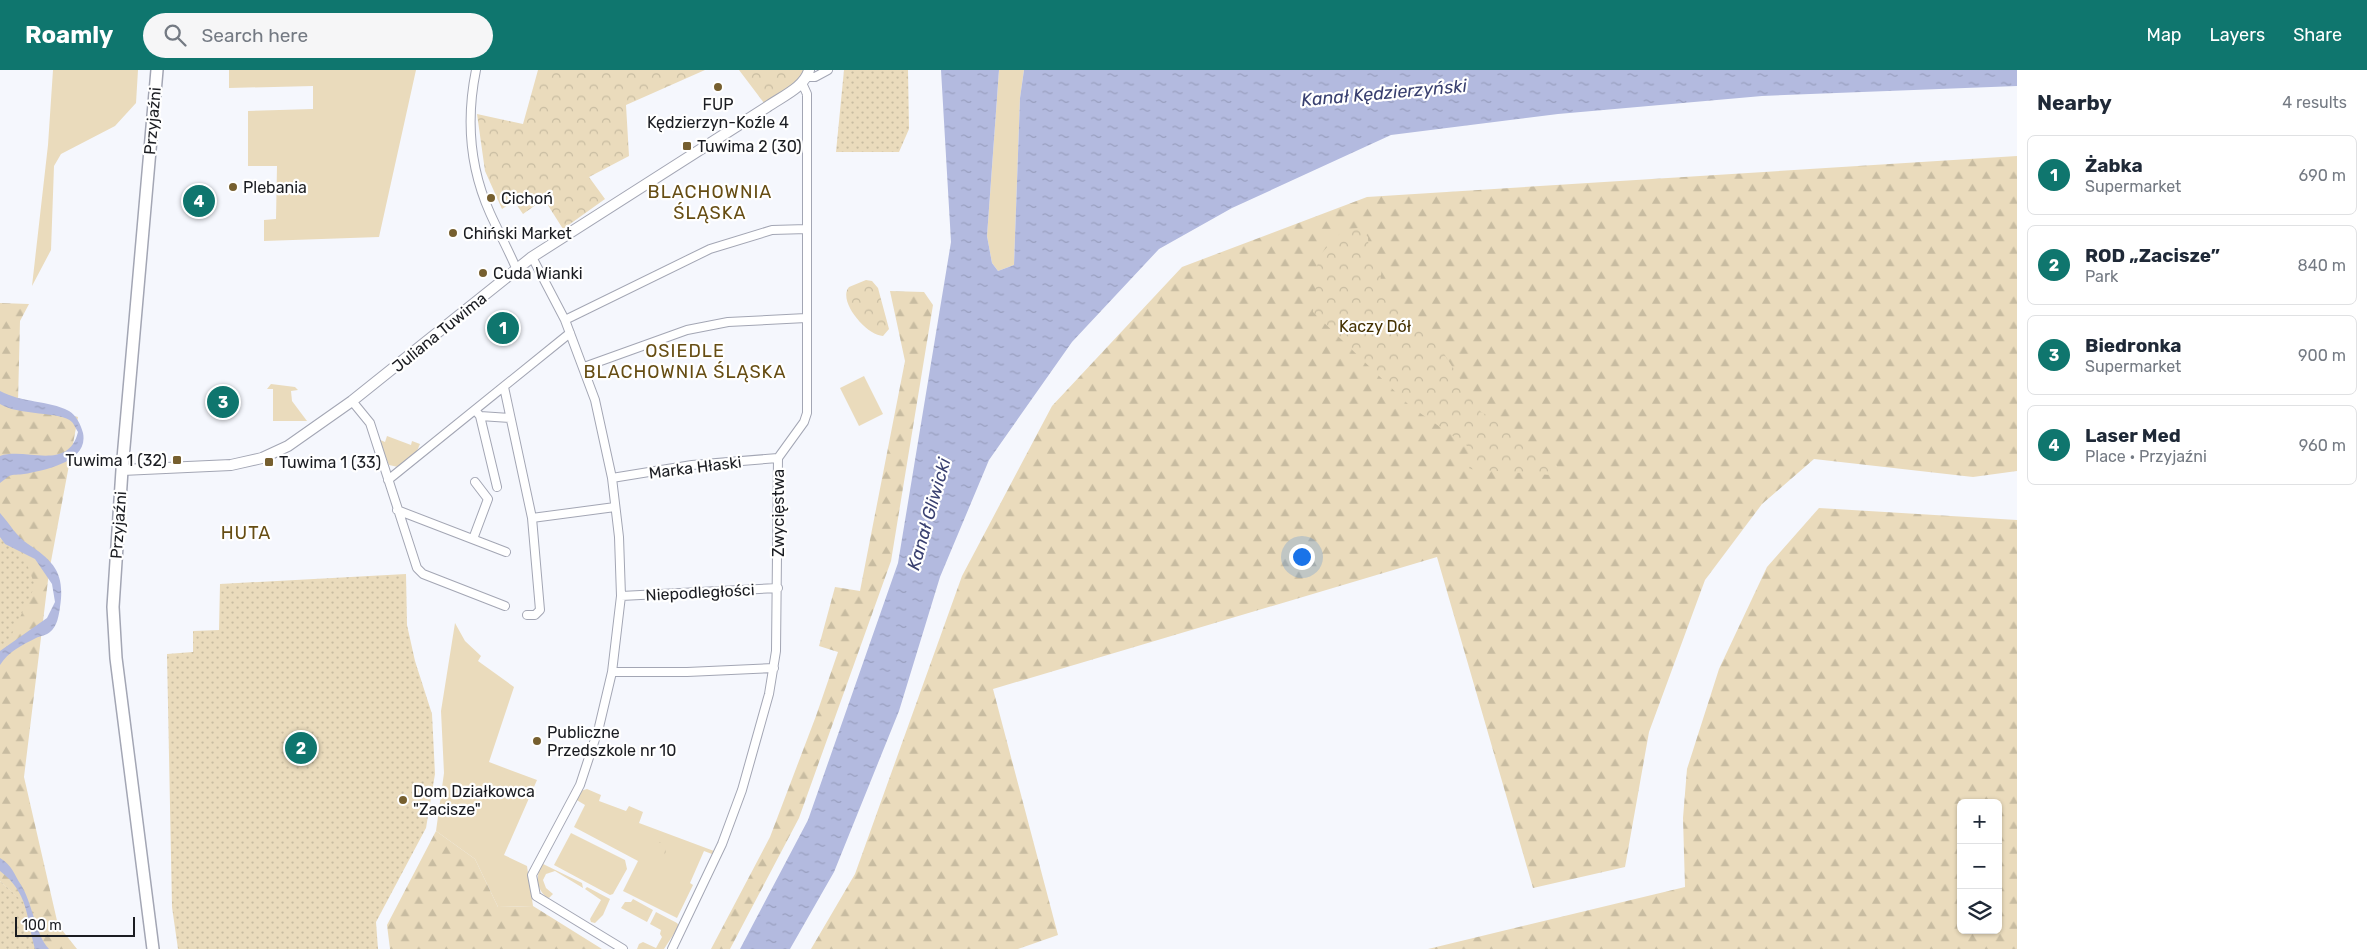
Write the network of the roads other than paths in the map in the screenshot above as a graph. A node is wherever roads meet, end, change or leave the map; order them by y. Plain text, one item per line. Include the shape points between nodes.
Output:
1 (156, 70) edge
2 (476, 70) edge
3 (828, 70) edge
4 (806, 77) edge
5 (807, 229) junction
6 (532, 257) junction
7 (516, 268) junction
8 (806, 318) junction
9 (565, 320) junction
10 (570, 333) junction
11 (584, 368) junction
12 (504, 387) junction
13 (352, 401) junction
14 (477, 413) junction
15 (510, 418) junction
16 (778, 458) junction
17 (122, 470) junction
18 (612, 478) junction
19 (388, 480) junction
20 (475, 482) dead end
21 (497, 487) dead end
22 (615, 507) junction
23 (397, 510) junction
24 (532, 518) junction
25 (473, 539) junction
26 (506, 552) dead end
27 (778, 588) junction
28 (621, 596) junction
29 (504, 606) dead end
30 (527, 615) dead end
31 (774, 668) junction
32 (612, 672) junction
33 (153, 949) edge
34 (623, 949) edge
35 (672, 949) edge

1 - 17 main road, Przyjaźni
2 - 7 street via 469,118 472,158 489,212
3 - 4 street via 816,77
4 - 5 street, Zwycięstwa
4 - 6 street, Juliana Tuwima
5 - 8 street, Zwycięstwa
5 - 9 street via 772,230 710,249
6 - 7 street, Juliana Tuwima
6 - 9 street
7 - 13 street, Juliana Tuwima
8 - 11 street via 728,322 687,330
8 - 16 street, Zwycięstwa via 807,413
9 - 10 street
10 - 11 street
10 - 12 street
11 - 18 street via 595,400
12 - 14 street
12 - 15 street
13 - 17 street, Juliana Tuwima via 288,446 262,458 231,465
13 - 19 street via 370,423
14 - 15 street
14 - 19 street
14 - 21 street
15 - 24 street
16 - 18 street, Marka Hłaski via 692,465
16 - 27 street, Zwycięstwa
17 - 33 main road, Przyjaźni via 114,584 114,639
18 - 22 street
19 - 23 street
20 - 25 street via 488,499
22 - 24 street
22 - 28 street
23 - 25 street
23 - 29 street via 417,568 423,574
24 - 30 street via 540,610 535,615
25 - 26 street
27 - 28 street, Niepodległości
27 - 31 street, Zwycięstwa
28 - 32 street
31 - 32 street
31 - 35 street, Zwycięstwa via 758,733 722,844
32 - 34 street via 599,728 580,785 532,876 536,896

